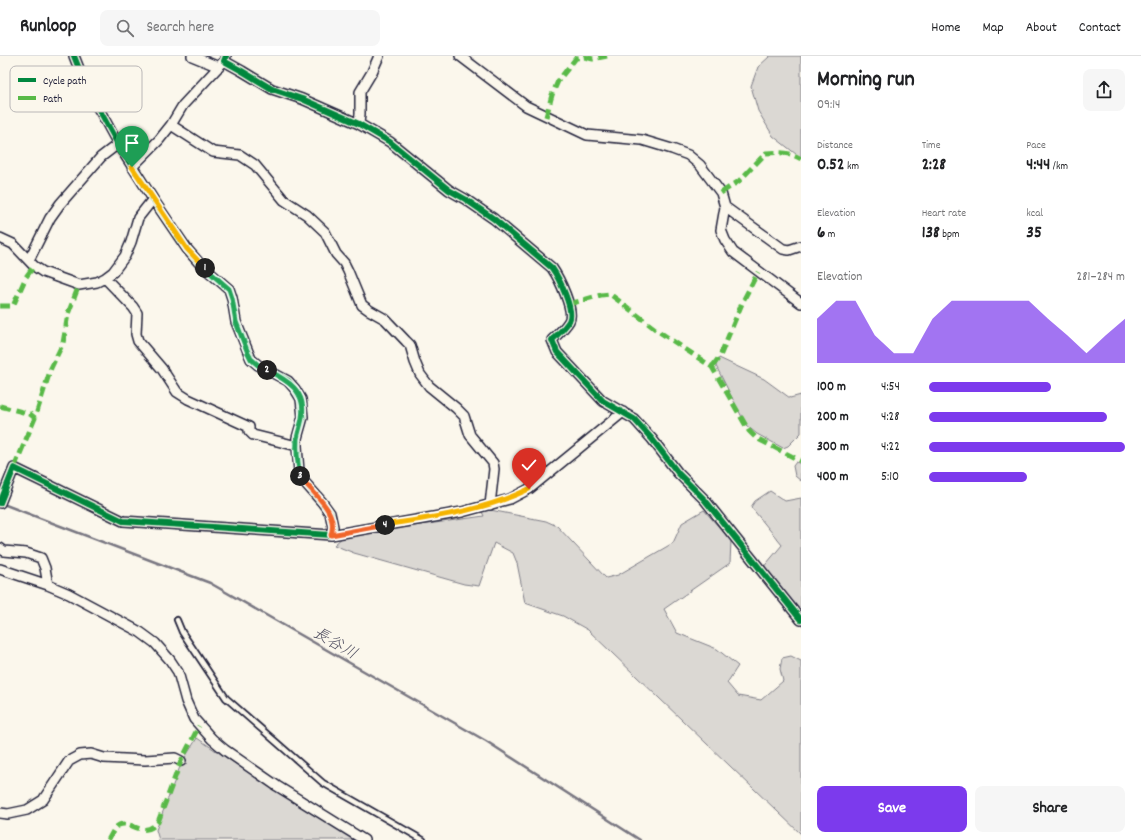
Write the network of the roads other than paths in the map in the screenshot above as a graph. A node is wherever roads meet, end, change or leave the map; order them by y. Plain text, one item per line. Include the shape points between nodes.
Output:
1 (74, 56) edge
2 (192, 56) edge
3 (379, 56) edge
4 (460, 56) edge
5 (223, 61) edge
6 (78, 66) edge
7 (101, 112) edge
8 (359, 124) junction
9 (171, 125) junction
10 (118, 144) junction
11 (132, 167) junction
12 (153, 199) junction
13 (725, 207) junction
14 (0, 238) edge
15 (801, 246) edge
16 (29, 260) junction
17 (105, 278) junction
18 (801, 303) edge
19 (622, 412) junction
20 (297, 446) junction
21 (0, 503) edge
22 (490, 505) junction
23 (331, 535) junction
24 (0, 548) edge
25 (0, 569) edge
26 (48, 585) junction
27 (177, 620) dead end
28 (801, 620) edge
29 (181, 761) dead end
30 (0, 813) edge
31 (364, 840) edge
32 (423, 840) edge

1 - 6 street
2 - 5 street
3 - 8 street via 360,92
4 - 13 street via 526,106 587,135 642,140 688,155 700,165 721,193
5 - 8 street via 272,89
5 - 9 street via 183,105
7 - 10 street
8 - 19 street via 390,142 449,190 494,219 552,268 569,304 570,314 570,320 552,340 557,352 603,401
9 - 11 street
9 - 22 street via 213,152 240,155 249,160 284,200 307,215 325,232 336,254 344,263 362,305 385,319 410,345 420,374 429,386 464,416 470,435 493,463
10 - 11 street
10 - 16 street via 101,157 60,204
11 - 12 street
12 - 17 street via 138,218 125,256
12 - 20 street via 187,249 229,289 236,322 251,359 288,381 301,399 303,417
13 - 15 street via 783,249
13 - 18 street via 721,230 733,252
14 - 16 street via 13,244
16 - 17 street via 43,272 79,285
17 - 20 street via 137,313 138,341 162,369 177,392 249,427 253,435
19 - 22 street via 529,489 510,499
19 - 28 street via 634,419 678,473 704,499
20 - 23 street via 300,477 330,513 333,528
21 - 23 street via 14,468 123,521
22 - 23 street
24 - 26 street via 41,558
25 - 26 street
26 - 31 street via 104,612 155,643 178,672 194,719 212,739 278,786
27 - 32 lane via 182,632 226,698 323,783
29 - 30 street via 174,758 145,760 80,755 69,761 43,800 27,810

